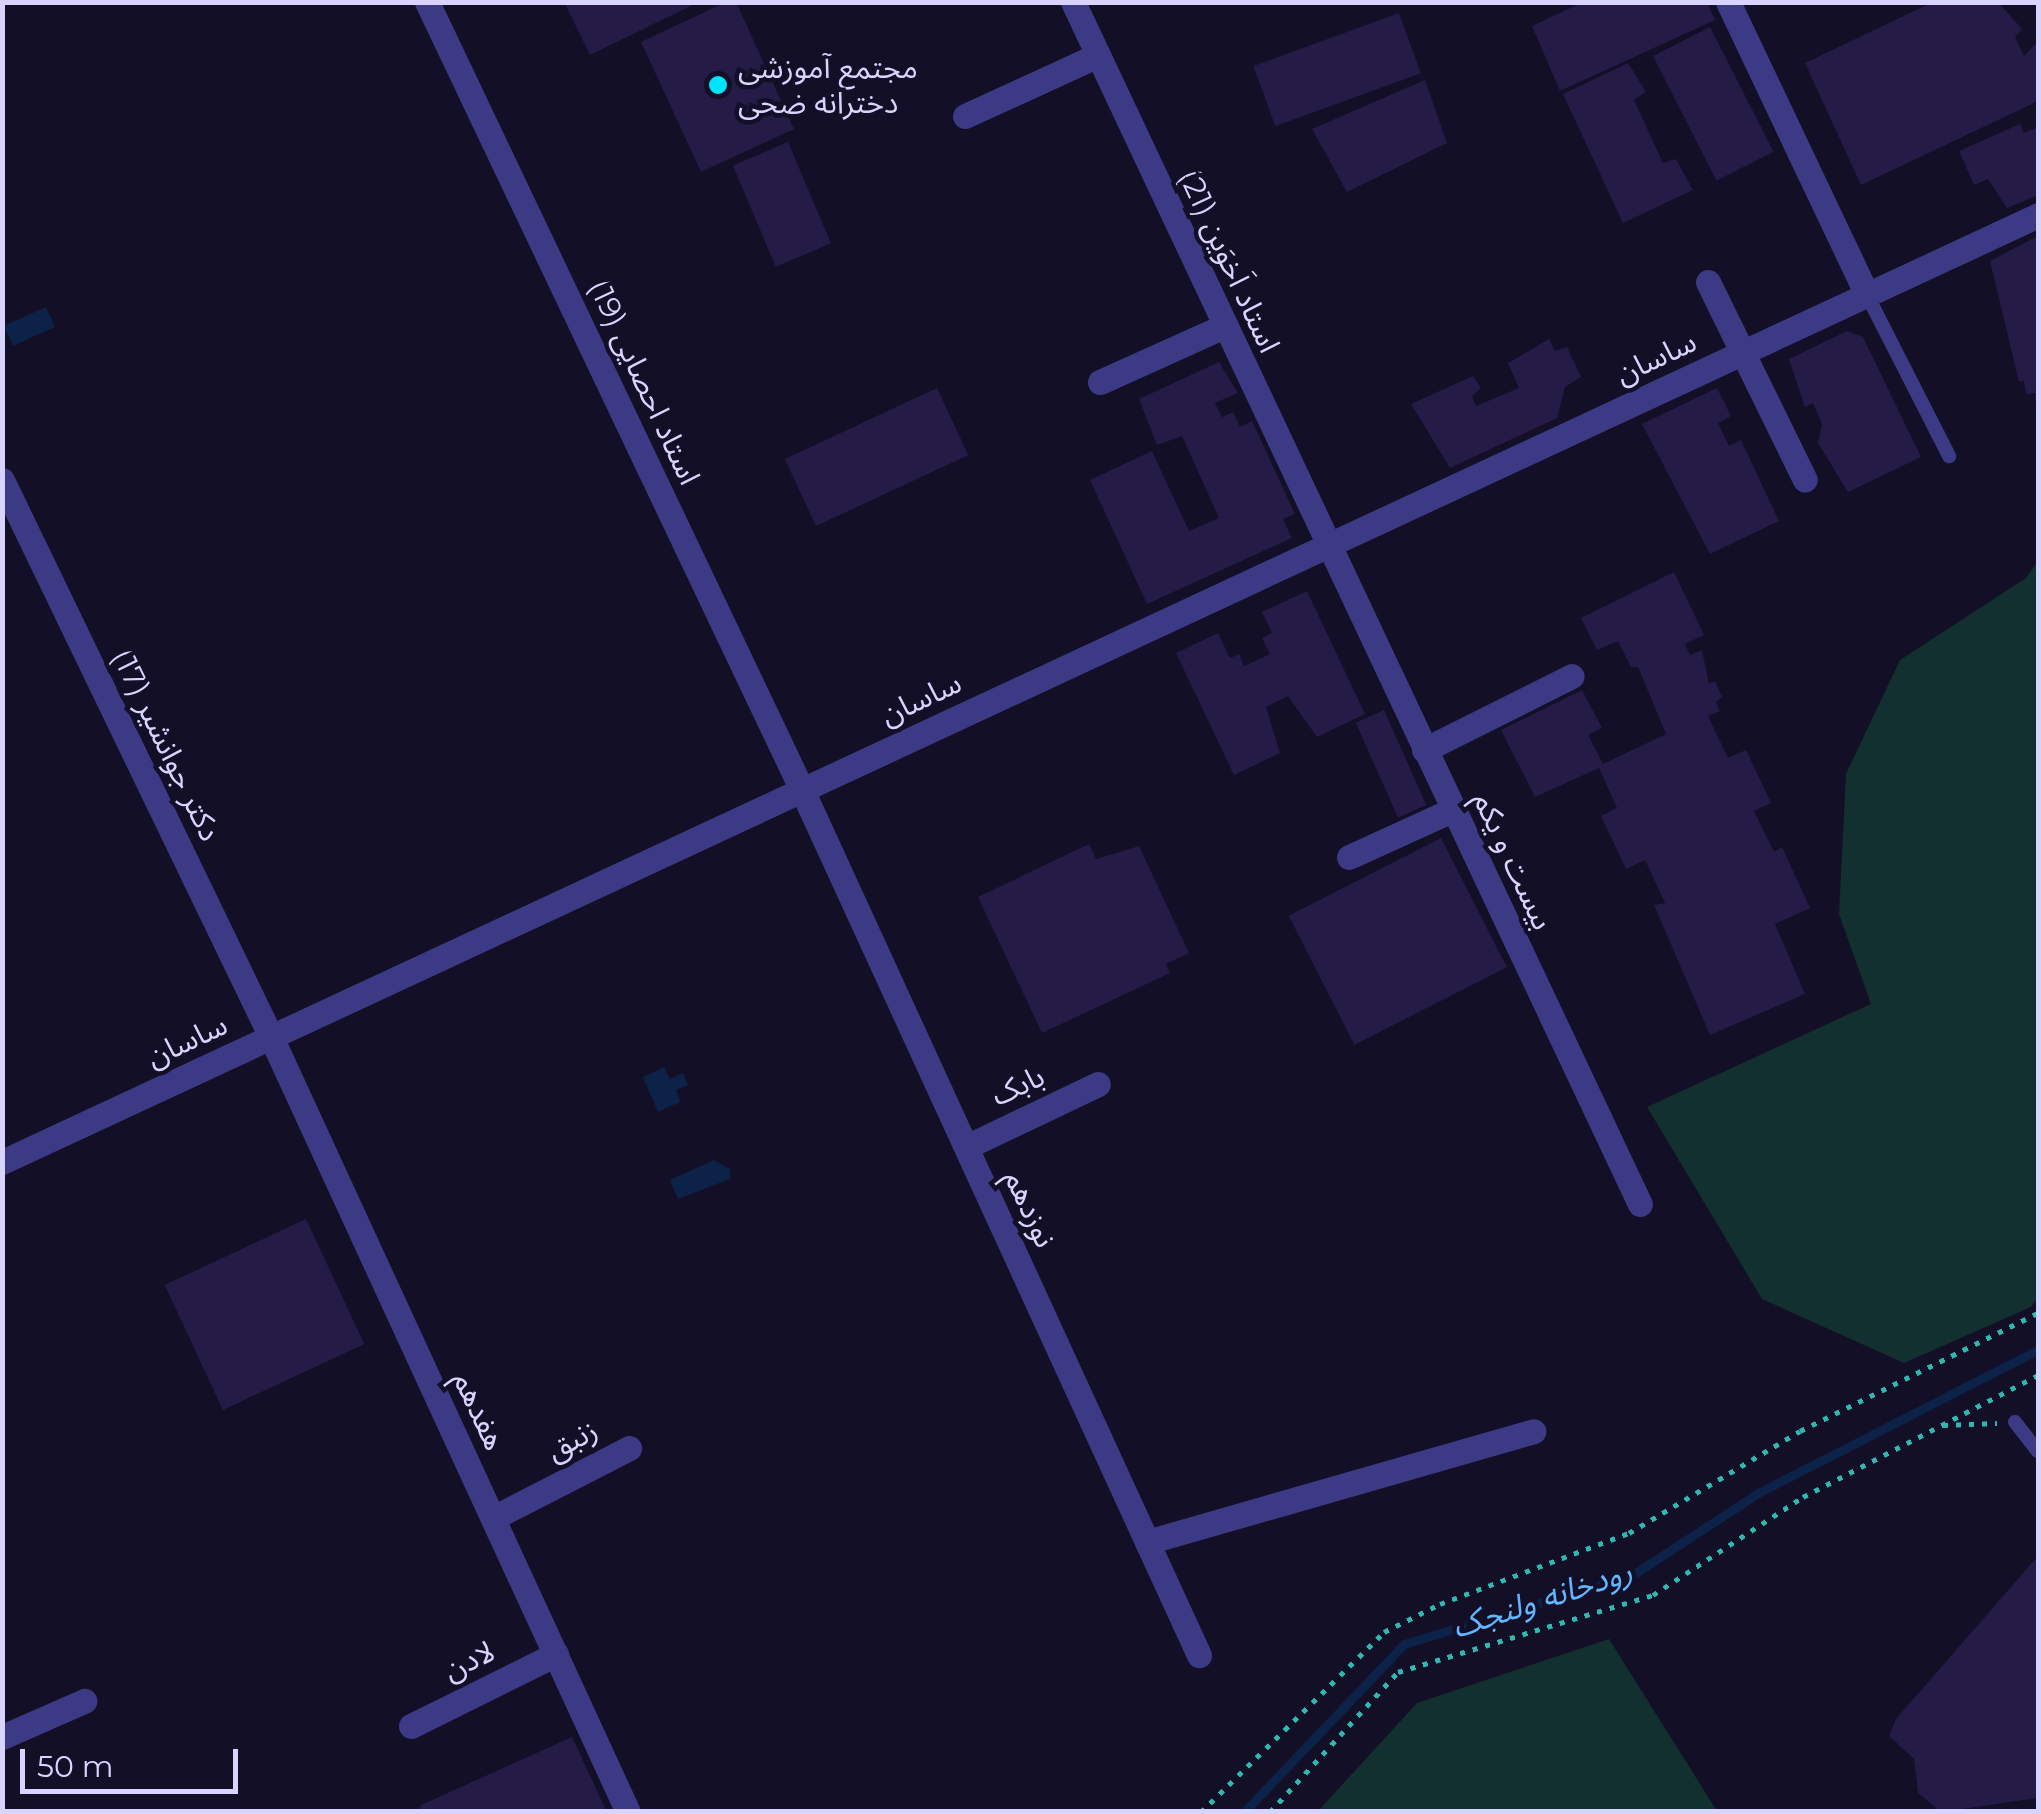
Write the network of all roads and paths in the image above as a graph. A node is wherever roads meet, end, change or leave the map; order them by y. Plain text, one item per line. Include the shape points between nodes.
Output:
1 (427, 2) edge
2 (1073, 2) edge
3 (1728, 2) edge
4 (1098, 56) junction
5 (965, 116) dead end
6 (2038, 215) edge
7 (1708, 282) dead end
8 (1867, 295) junction
9 (1224, 326) junction
10 (1743, 353) junction
11 (1100, 382) dead end
12 (1948, 456) dead end
13 (2, 480) edge
14 (1805, 480) dead end
15 (1327, 546) junction
16 (1572, 676) dead end
17 (1424, 750) junction
18 (802, 790) junction
19 (1452, 810) junction
20 (1349, 858) dead end
21 (271, 1037) junction
22 (1098, 1084) dead end
23 (966, 1147) junction
24 (2, 1162) edge
25 (1640, 1204) dead end
26 (2038, 1313) edge
27 (2038, 1374) edge
28 (2015, 1422) joint
29 (1940, 1426) junction
30 (1533, 1431) dead end
31 (629, 1448) dead end
32 (2038, 1451) edge
33 (493, 1518) junction
34 (1148, 1542) junction
35 (556, 1654) junction
36 (1199, 1654) dead end
37 (84, 1701) dead end
38 (411, 1726) dead end
39 (2, 1737) edge
40 (628, 1812) edge
41 (1201, 1812) edge
42 (1270, 1812) edge

1 - 18 street, استاد احصایی (19)
2 - 4 street, استاد اَخوَين (21)
3 - 8 street
4 - 5 street
4 - 9 street, استاد اَخوَين (21)
6 - 8 street, ساسان
7 - 10 street
8 - 10 street, ساسان
8 - 12 lane
9 - 11 street
9 - 15 street, استاد اَخوَين (21)
10 - 14 street
10 - 15 street, ساسان
13 - 21 street, دکتر جوانشیر (17)
15 - 17 street, بیست و یکم
15 - 18 street, ساسان
16 - 17 street
17 - 19 street, بیست و یکم
18 - 21 street, ساسان
18 - 23 street, نوزدهم
19 - 20 street
19 - 25 street, بیست و یکم
21 - 24 street, ساسان
21 - 33 street, هفدهم
22 - 23 street, بابک
23 - 34 street, نوزدهم
26 - 41 path via 1800,1430 1629,1533 1384,1632
27 - 29 path
28 - 29 path
28 - 32 lane
29 - 42 path via 1803,1497 1653,1595 1398,1672
30 - 34 street
31 - 33 street, زنبق
33 - 35 street, هفدهم
34 - 36 street, نوزدهم
35 - 38 street, لادن
35 - 40 street, هفدهم
37 - 39 street

